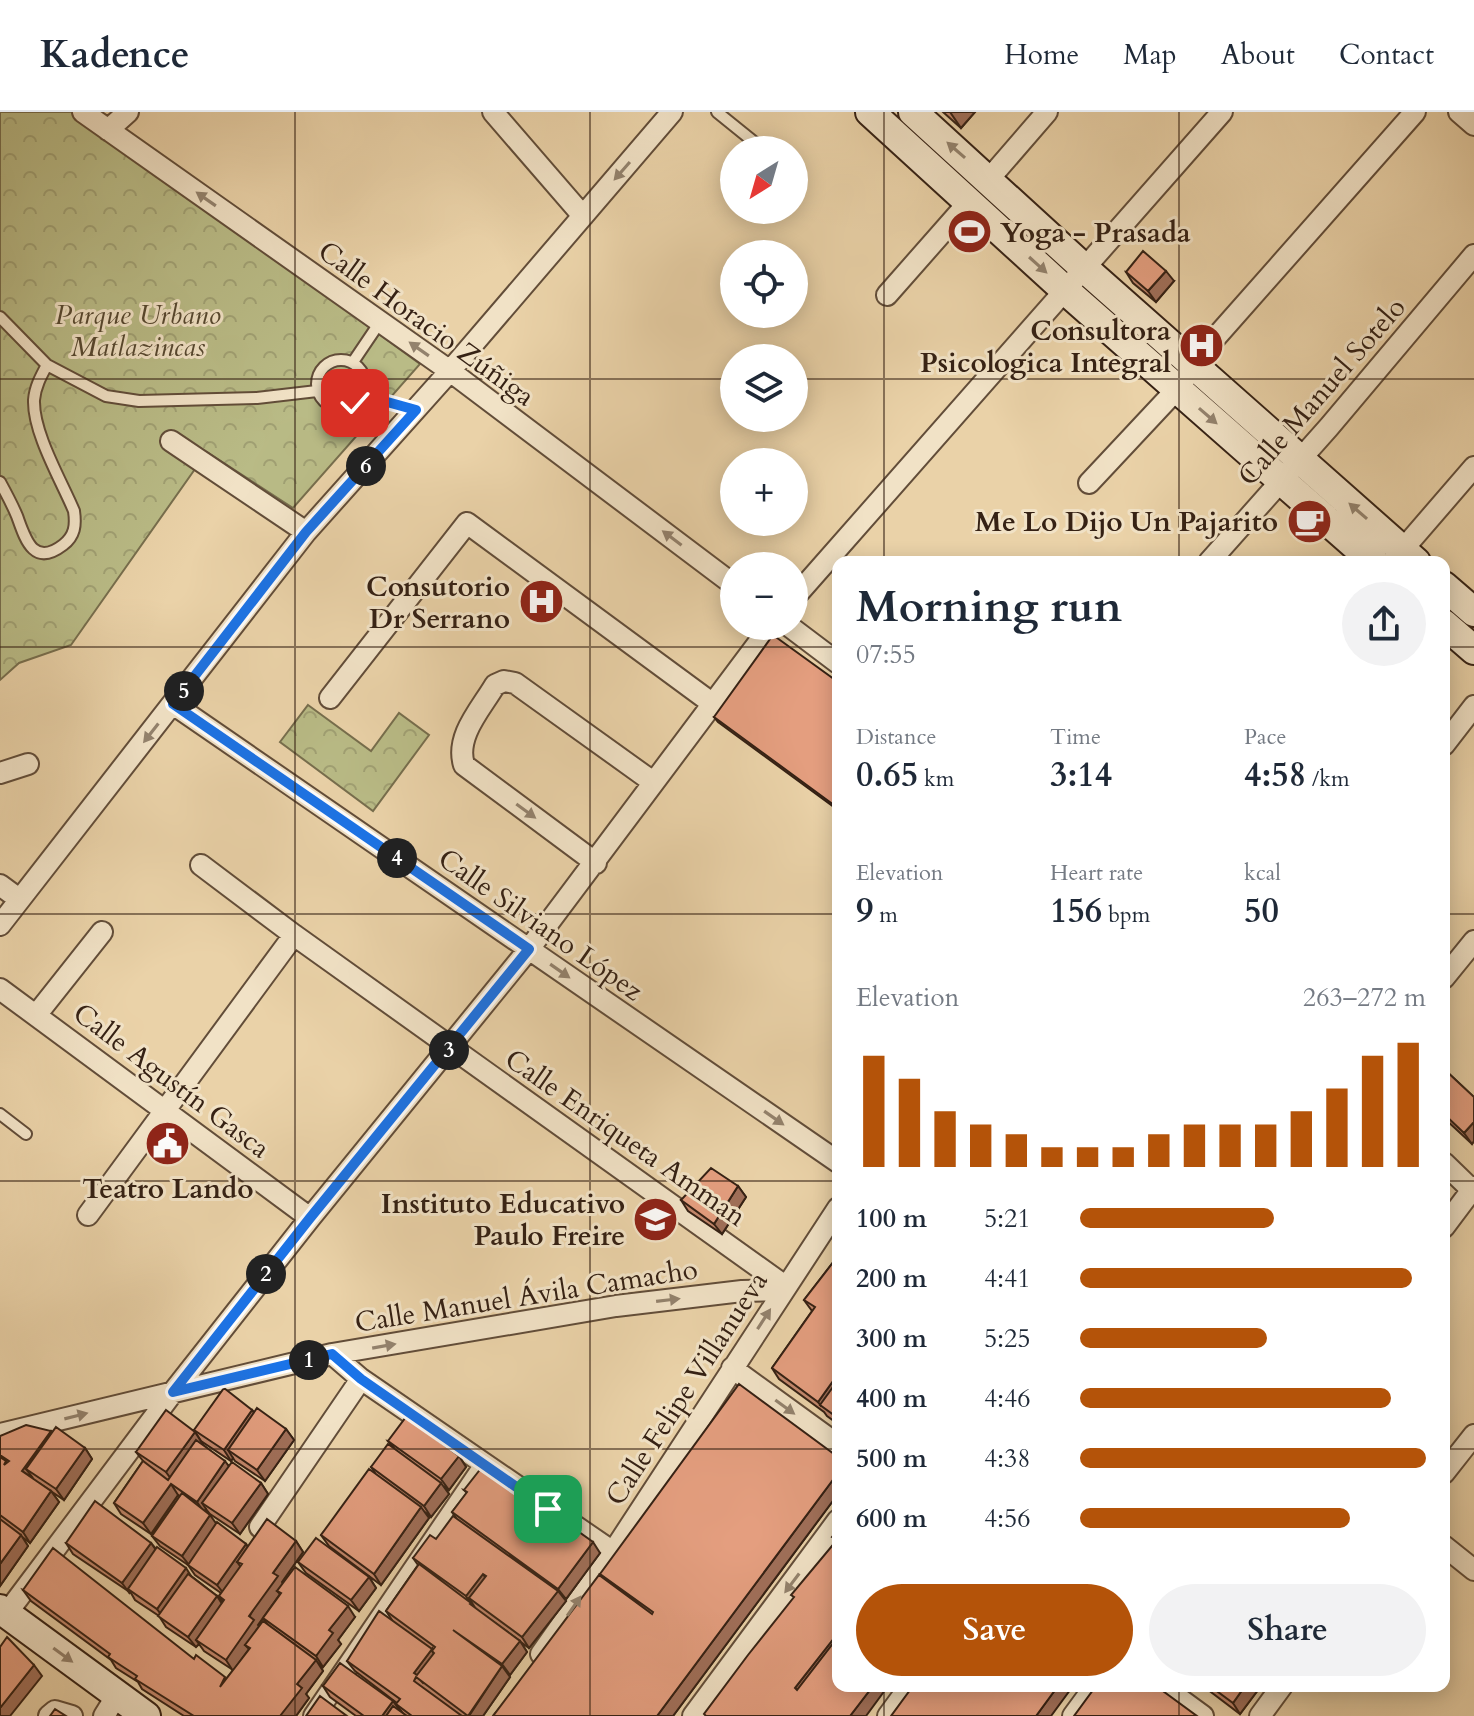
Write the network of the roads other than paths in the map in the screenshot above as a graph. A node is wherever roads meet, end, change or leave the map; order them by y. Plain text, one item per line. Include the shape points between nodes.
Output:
1 (83, 112) edge
2 (128, 112) edge
3 (493, 112) edge
4 (672, 112) edge
5 (717, 112) edge
6 (870, 112) edge
7 (913, 112) edge
8 (1047, 112) edge
9 (1222, 112) edge
10 (1415, 112) edge
11 (1459, 112) edge
12 (1474, 125) edge
13 (108, 130) junction
14 (747, 136) edge
15 (989, 179) junction
16 (968, 203) junction
17 (583, 216) junction
18 (1474, 255) edge
19 (1085, 269) junction
20 (1066, 291) junction
21 (887, 295) dead end
22 (0, 317) edge
23 (380, 322) junction
24 (353, 362) junction
25 (1194, 364) junction
26 (47, 365) junction
27 (450, 371) junction
28 (1177, 389) junction
29 (317, 391) junction
30 (362, 395) junction
31 (416, 410) junction
32 (171, 441) dead end
33 (1474, 467) edge
34 (1291, 470) junction
35 (0, 482) edge
36 (1089, 483) dead end
37 (306, 532) junction
38 (1214, 556) edge
39 (1369, 556) edge
40 (1401, 556) edge
41 (1406, 556) edge
42 (720, 574) edge
43 (808, 582) edge
44 (1450, 591) edge
45 (1474, 612) edge
46 (1450, 629) edge
47 (761, 640) edge
48 (808, 640) edge
49 (1474, 650) edge
50 (832, 658) edge
51 (330, 698) dead end
52 (173, 704) junction
53 (713, 704) junction
54 (1474, 706) edge
55 (1450, 737) edge
56 (28, 764) dead end
57 (0, 773) edge
58 (653, 782) junction
59 (596, 863) junction
60 (201, 865) dead end
61 (0, 885) edge
62 (19, 899) junction
63 (0, 925) edge
64 (102, 932) dead end
65 (294, 935) junction
66 (1474, 941) edge
67 (529, 949) junction
68 (1450, 971) edge
69 (0, 989) edge
70 (37, 1014) junction
71 (451, 1047) junction
72 (164, 1110) junction
73 (0, 1114) edge
74 (26, 1134) dead end
75 (832, 1158) edge
76 (1450, 1169) edge
77 (1473, 1190) edge
78 (88, 1215) dead end
79 (832, 1217) edge
80 (310, 1218) junction
81 (1450, 1219) edge
82 (784, 1288) junction
83 (332, 1354) junction
84 (732, 1368) junction
85 (361, 1379) junction
86 (173, 1392) junction
87 (0, 1434) edge
88 (1474, 1435) edge
89 (832, 1441) edge
90 (1450, 1465) edge
91 (484, 1466) junction
92 (260, 1527) edge
93 (832, 1528) edge
94 (1450, 1551) edge
95 (613, 1552) junction
96 (1474, 1570) edge
97 (3, 1611) edge
98 (533, 1665) edge
99 (906, 1692) edge
100 (1091, 1692) edge
101 (1170, 1692) edge
102 (1278, 1692) edge
103 (111, 1706) edge
104 (49, 1716) edge
105 (72, 1716) edge
106 (146, 1716) edge
107 (314, 1716) edge
108 (693, 1716) edge
109 (888, 1716) edge
110 (1073, 1716) edge
111 (1203, 1716) edge
112 (1260, 1716) edge

1 - 13 street, Calle Horacio Zúñiga
2 - 13 street
3 - 17 street
4 -> 17 street
5 - 14 lane
6 - 16 main road
15 -> 7 main road
8 - 15 street
9 - 19 street
10 - 25 street
11 - 12 street
23 -> 13 street, Calle Horacio Zúñiga
15 - 19 main road
16 -> 20 main road
16 - 21 street
17 - 27 street
18 - 34 street, Calle Manuel Sotelo
19 - 20 street
19 - 25 main road
20 - 28 main road
20 - 43 street
22 - 26 lane
23 - 24 lane
27 -> 23 street, Calle Horacio Zúñiga
24 - 29 lane via 334,360 325,365
24 - 30 lane via 364,378
25 - 28 street
25 - 34 main road
26 - 29 lane via 106,396 139,401
26 - 35 lane via 34,399 36,422 74,511 71,537 55,550 33,550
27 - 31 street
42 -> 27 street, Calle Horacio Zúñiga
28 -> 34 main road
28 - 36 street
29 - 30 lane via 337,408
30 - 31 lane
31 - 37 street
32 - 37 street
33 - 41 street
34 - 38 street, Calle Manuel Sotelo
34 - 39 main road
40 -> 34 main road
37 - 52 street
44 - 45 main road
46 - 49 main road
47 - 53 street
48 - 50 street
51 - 53 street via 467,523
52 -> 62 street
52 - 67 street, Calle Silviano López
53 - 58 street
54 - 55 street
56 - 57 street
58 - 59 street
58 -> 59 street via 515,683 495,685 463,739 464,765
59 - 67 street
60 - 65 street, Calle Enriqueta Amman
61 - 62 street
62 - 63 street
64 - 70 street
65 - 71 street, Calle Enriqueta Amman
65 - 72 street
66 - 68 street
67 - 71 street
67 -> 75 street, Calle Silviano López
69 - 70 street, Calle Agustín Gasca
70 - 72 street, Calle Agustín Gasca
71 - 80 street
71 - 82 street, Calle Enriqueta Amman
72 - 78 street
72 - 80 street, Calle Agustín Gasca
73 - 74 lane
76 - 77 street
77 - 81 street
79 - 82 street, Calle Felipe Villanueva
80 - 86 street
83 -> 82 street, Calle Manuel Ávila Camacho via 616,1306
84 -> 82 street, Calle Felipe Villanueva
83 - 85 street
83 - 86 street, Calle Manuel Ávila Camacho
84 -> 89 street
84 - 95 street, Calle Felipe Villanueva
85 - 91 street
85 - 92 street
87 -> 86 street, Calle Manuel Ávila Camacho
86 - 97 street
88 - 90 street
91 - 95 street
91 - 107 street
93 -> 108 street
94 - 96 street
98 -> 95 street, Calle Felipe Villanueva
97 -> 103 main road
99 - 109 street
100 - 110 street
101 - 111 street
102 - 112 street
103 - 106 main road
104 - 105 street via 55,1711

